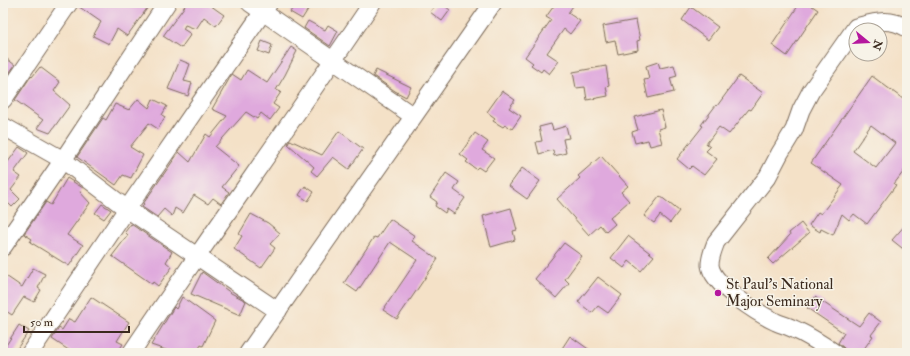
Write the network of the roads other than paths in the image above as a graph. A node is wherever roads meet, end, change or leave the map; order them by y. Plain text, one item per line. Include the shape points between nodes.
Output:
1 (69, 3) edge
2 (167, 3) edge
3 (372, 3) edge
4 (493, 3) edge
5 (261, 6) edge
6 (907, 28) edge
7 (333, 61) junction
8 (3, 100) edge
9 (413, 116) junction
10 (3, 126) edge
11 (63, 160) junction
12 (126, 209) junction
13 (3, 247) edge
14 (196, 256) junction
15 (278, 311) junction
16 (30, 353) edge
17 (131, 353) edge
18 (248, 353) edge
19 (835, 353) edge

1 - 8 street
2 - 11 street
3 - 7 street
4 - 9 street
5 - 7 street
5 - 12 street
6 - 19 street via 889,21 856,27 811,91 794,130 768,176 716,242 711,254 710,266 713,273 728,291 757,311 797,330
7 - 9 street
7 - 14 street
9 - 15 street
10 - 11 street
11 - 12 street
11 - 13 street
12 - 14 street
12 - 16 street
14 - 15 street
14 - 17 street
15 - 18 street

